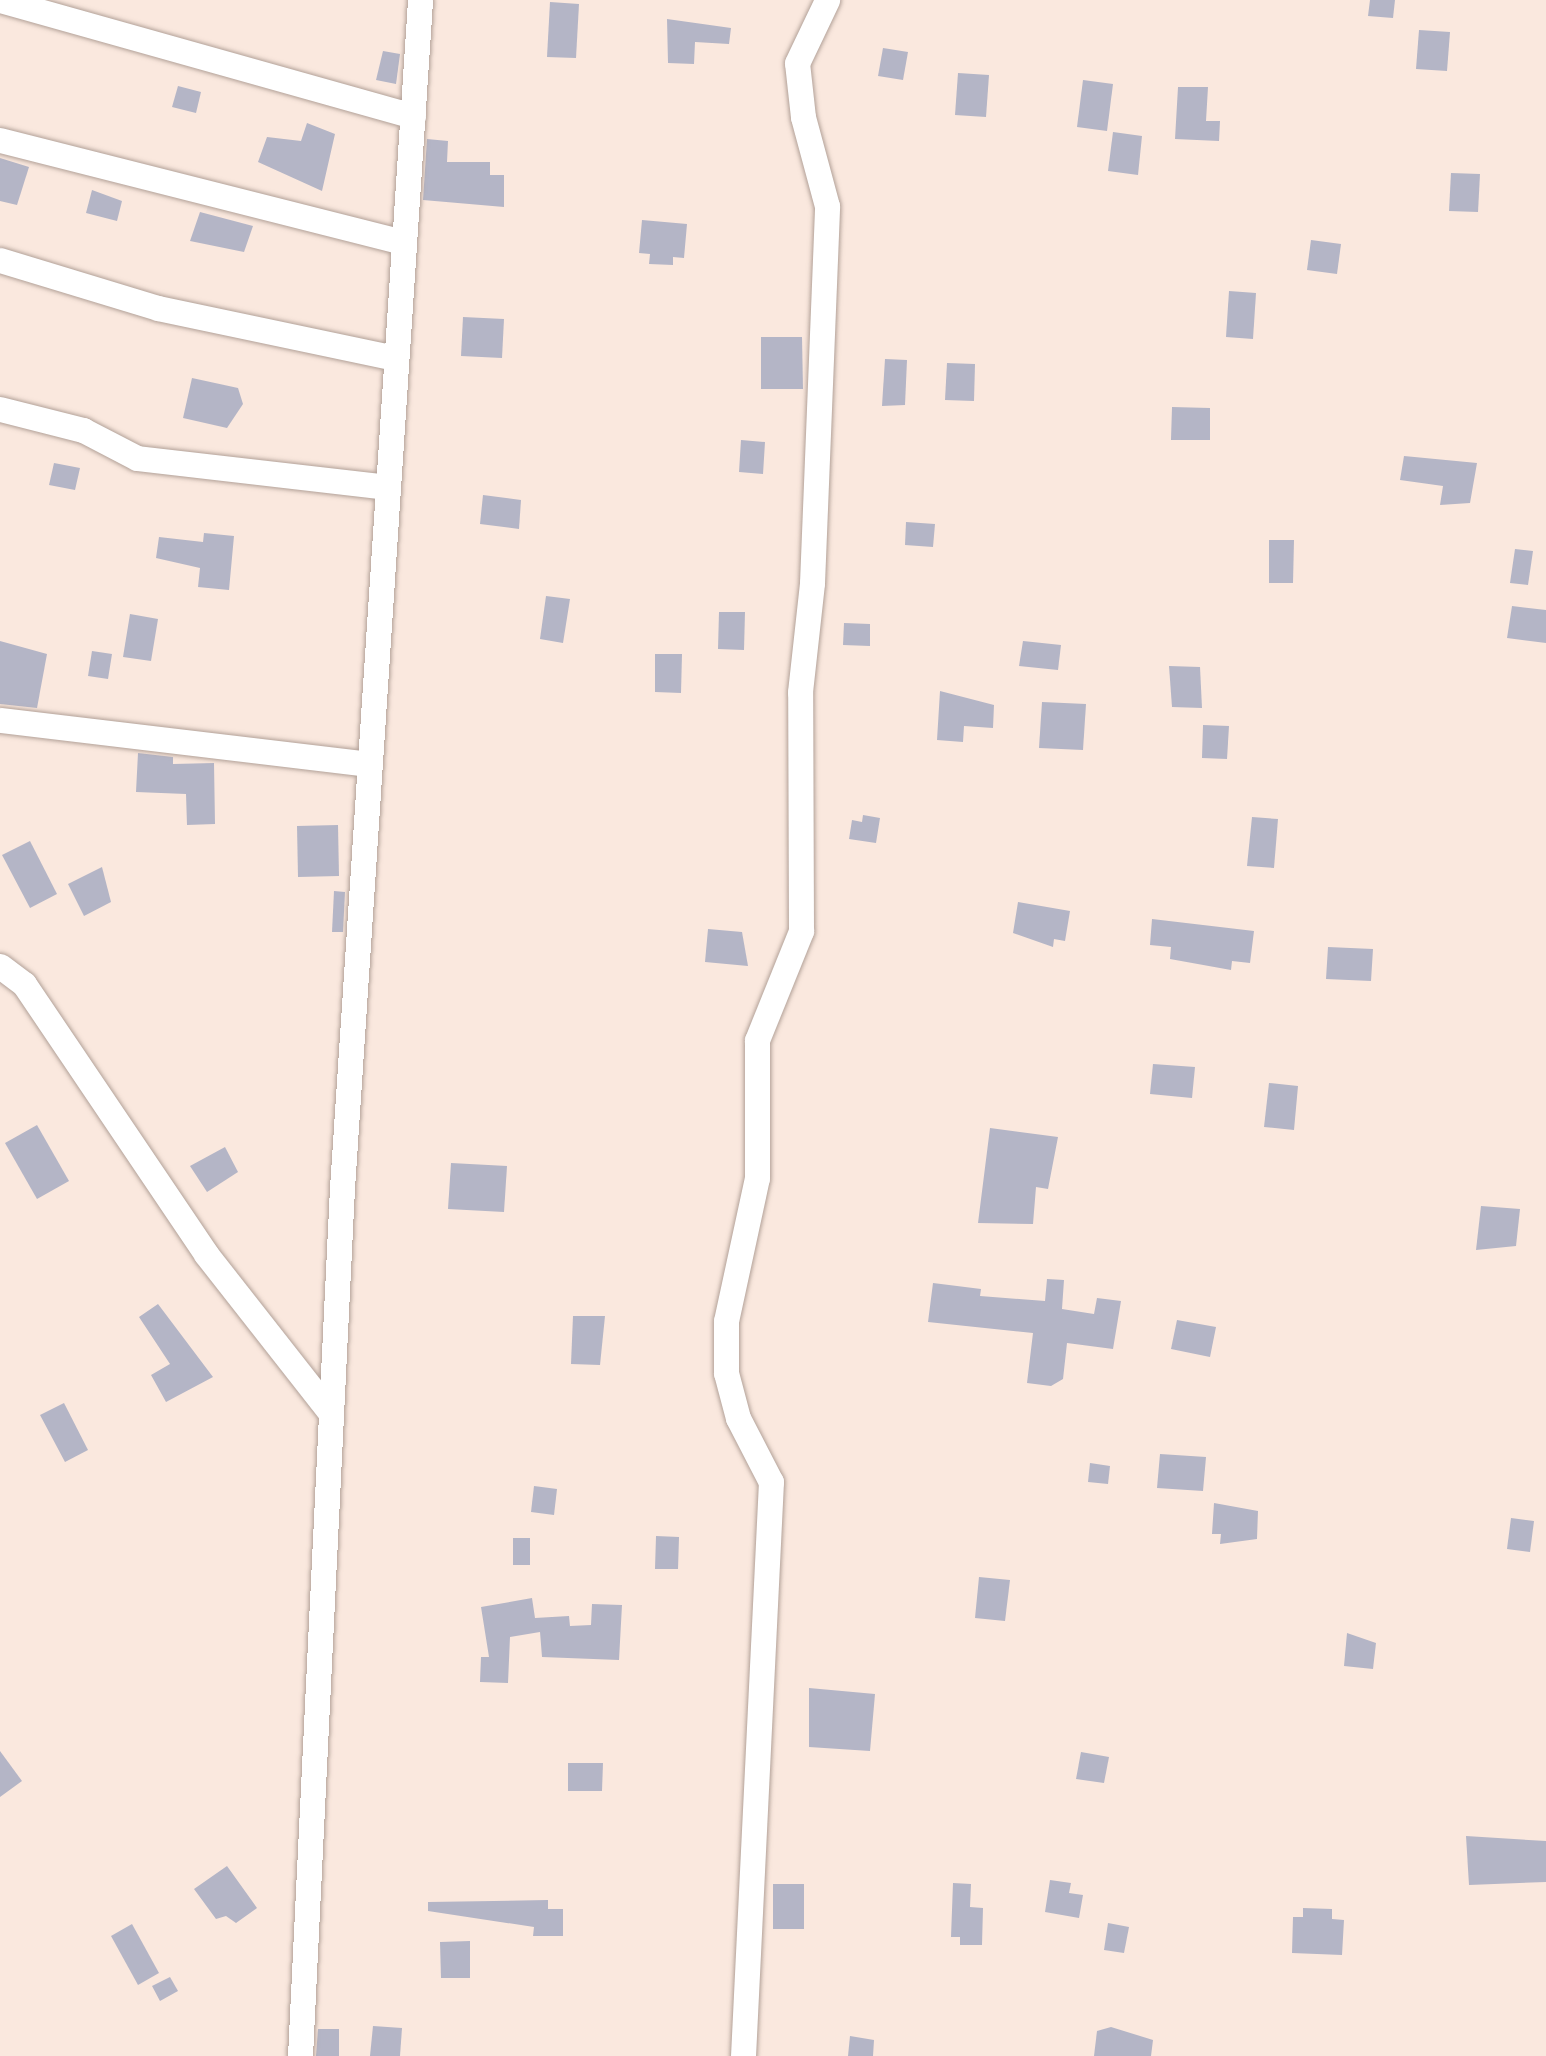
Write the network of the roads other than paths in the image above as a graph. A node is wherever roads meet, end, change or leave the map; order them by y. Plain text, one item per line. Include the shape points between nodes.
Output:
1 (0, 0) edge
2 (420, 0) edge
3 (827, 0) edge
4 (412, 116) junction
5 (0, 140) edge
6 (404, 242) junction
7 (0, 260) edge
8 (395, 358) junction
9 (0, 408) edge
10 (386, 488) junction
11 (0, 720) edge
12 (369, 764) junction
13 (0, 966) edge
14 (330, 1412) junction
15 (300, 2056) edge
16 (744, 2056) edge

1 - 4 street
2 - 4 street
3 - 16 street via 797,62 827,206 812,583 800,692 802,931 758,1040 757,1178 726,1321 726,1373 738,1418 771,1482
4 - 6 street
5 - 6 street
6 - 8 street
7 - 8 street via 158,308
8 - 10 street
9 - 10 street via 84,430 136,458
10 - 12 street
11 - 12 street
12 - 14 street
13 - 14 street via 24,984 206,1254
14 - 15 street

